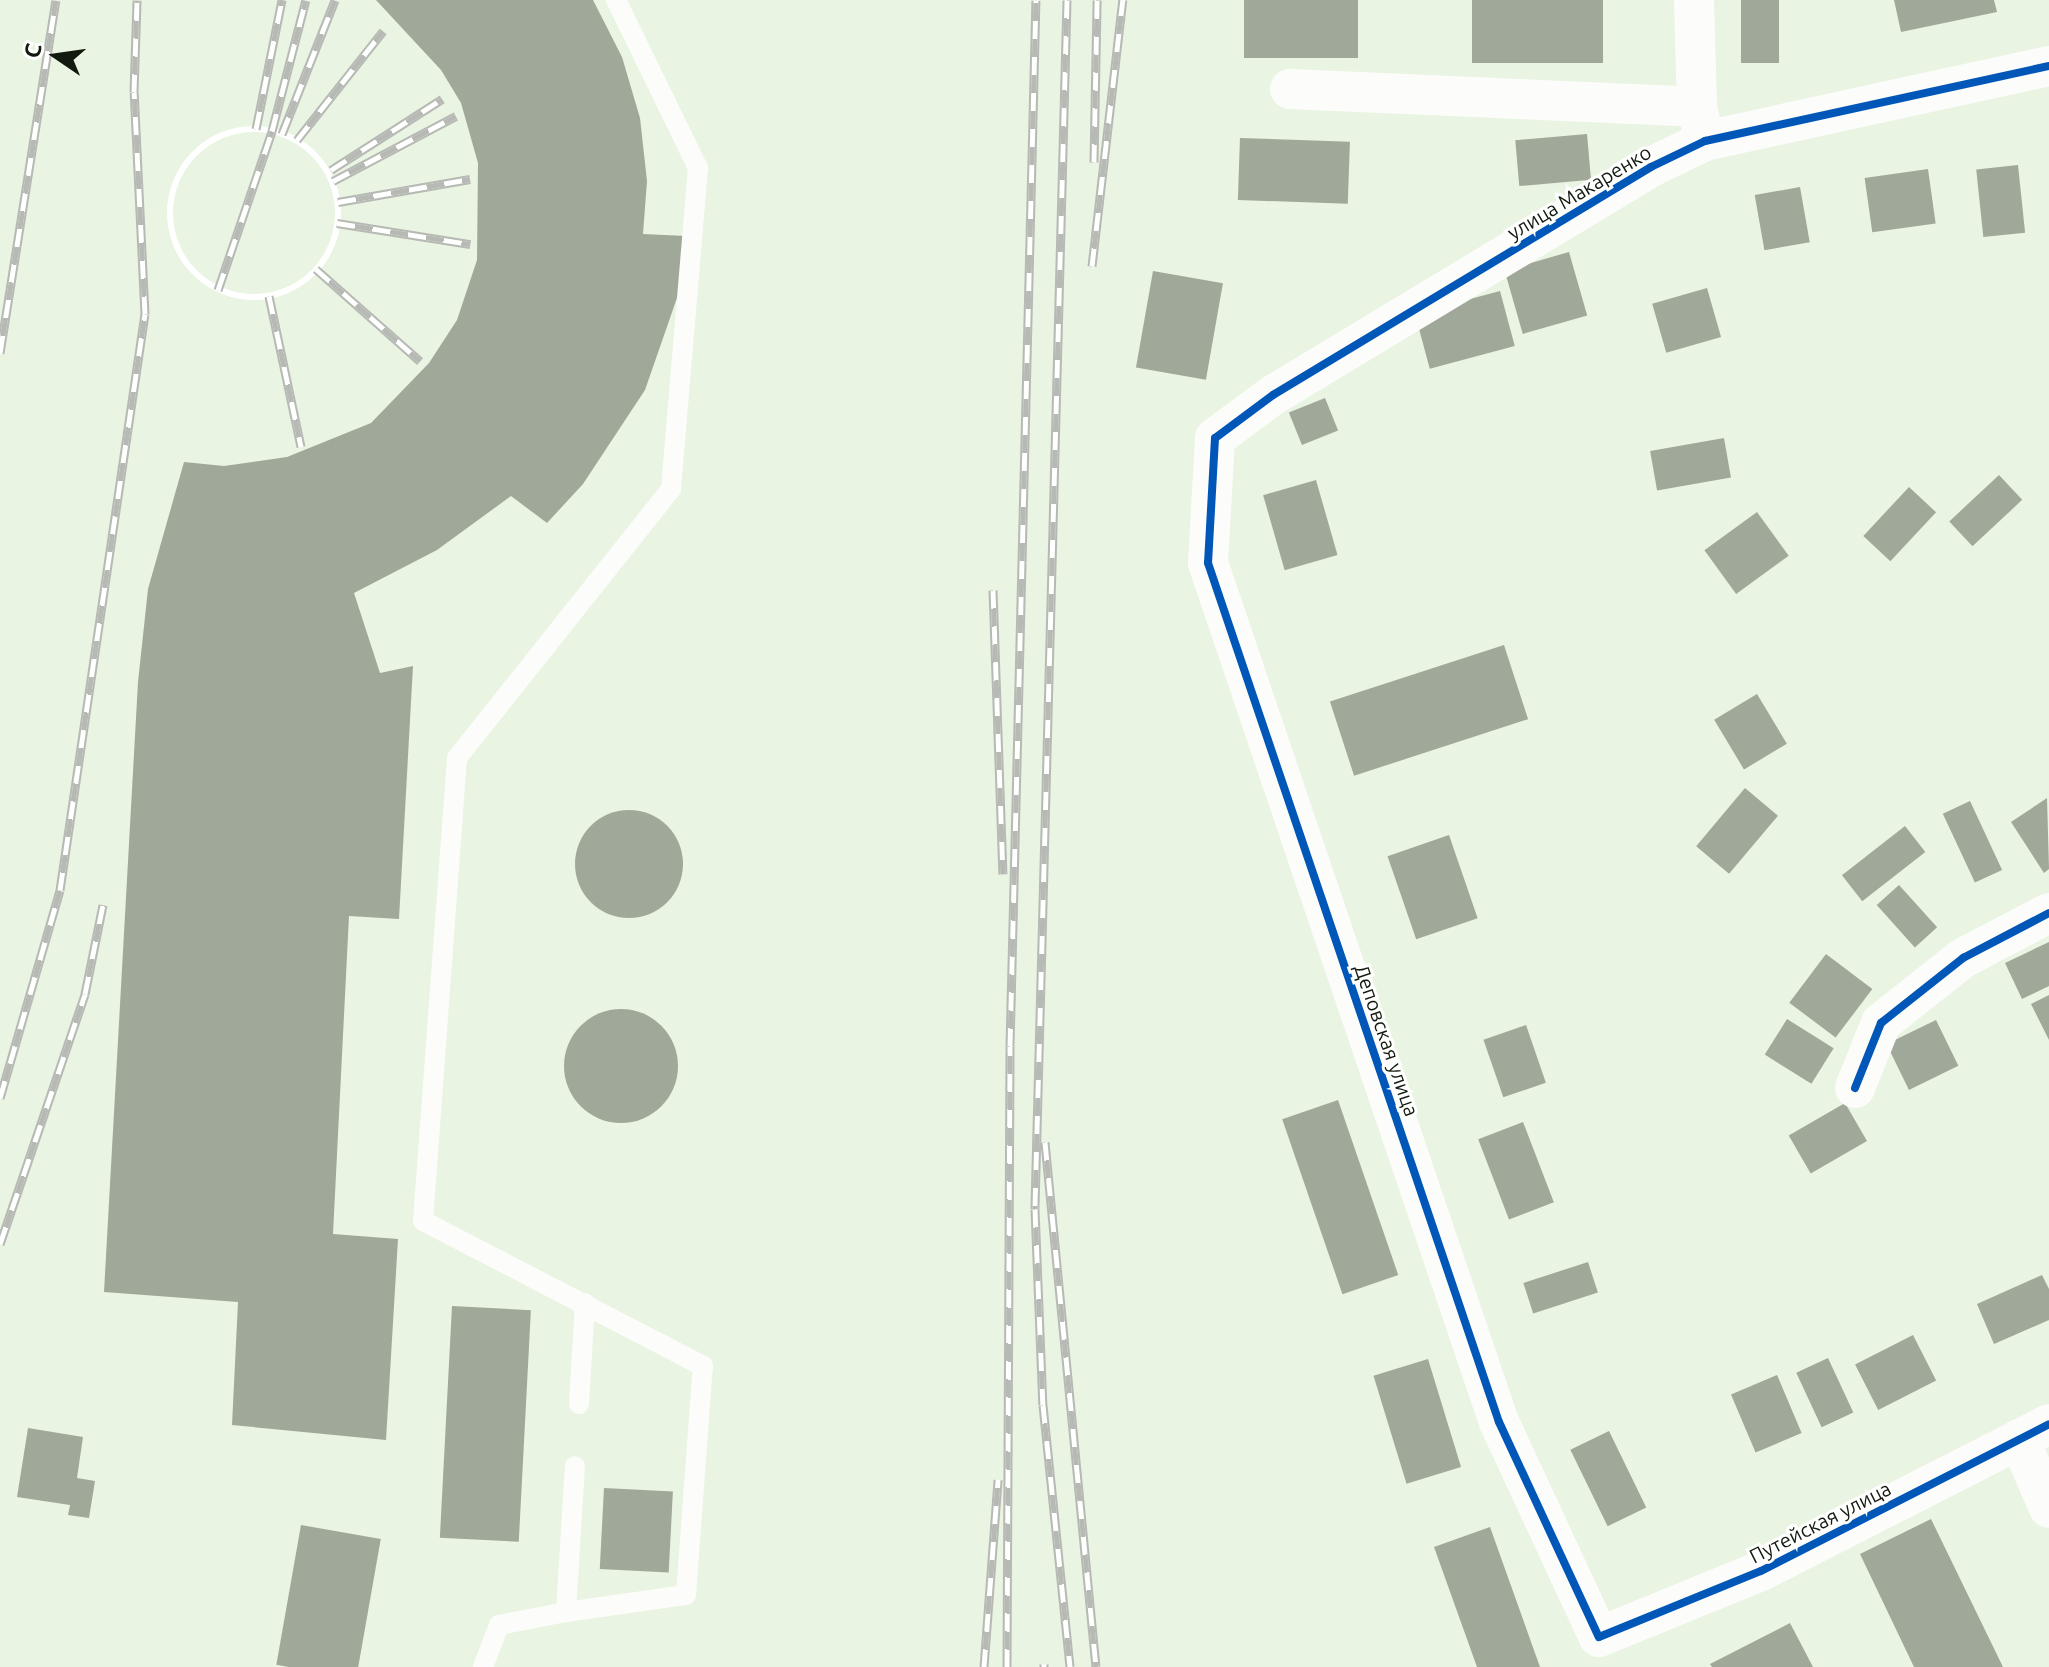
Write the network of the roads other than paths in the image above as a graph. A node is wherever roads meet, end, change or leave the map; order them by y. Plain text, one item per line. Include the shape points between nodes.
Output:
1 (616, 0) edge
2 (1694, 0) edge
3 (2049, 66) edge
4 (1290, 89) dead end
5 (1701, 124) junction
6 (1215, 438) joint
7 (2049, 913) edge
8 (1855, 1088) dead end
9 (585, 1303) junction
10 (579, 1404) dead end
11 (2034, 1432) edge
12 (575, 1466) dead end
13 (2049, 1508) edge
14 (566, 1612) junction
15 (1599, 1637) joint
16 (483, 1667) edge

1 - 9 lane via 698,168 671,489 457,758 423,1221
2 - 5 street
3 - 5 street, улица Макаренко
4 - 5 street
5 - 6 street, улица Макаренко via 1651,167 1287,387
6 - 15 street, Деповская улица via 1208,563 1499,1422
7 - 8 street via 1963,958 1881,1023
9 - 10 lane
9 - 14 lane via 703,1366 686,1595
11 - 13 street
11 - 15 street, Путейская улица via 1761,1571
12 - 14 lane
14 - 16 lane via 499,1625

